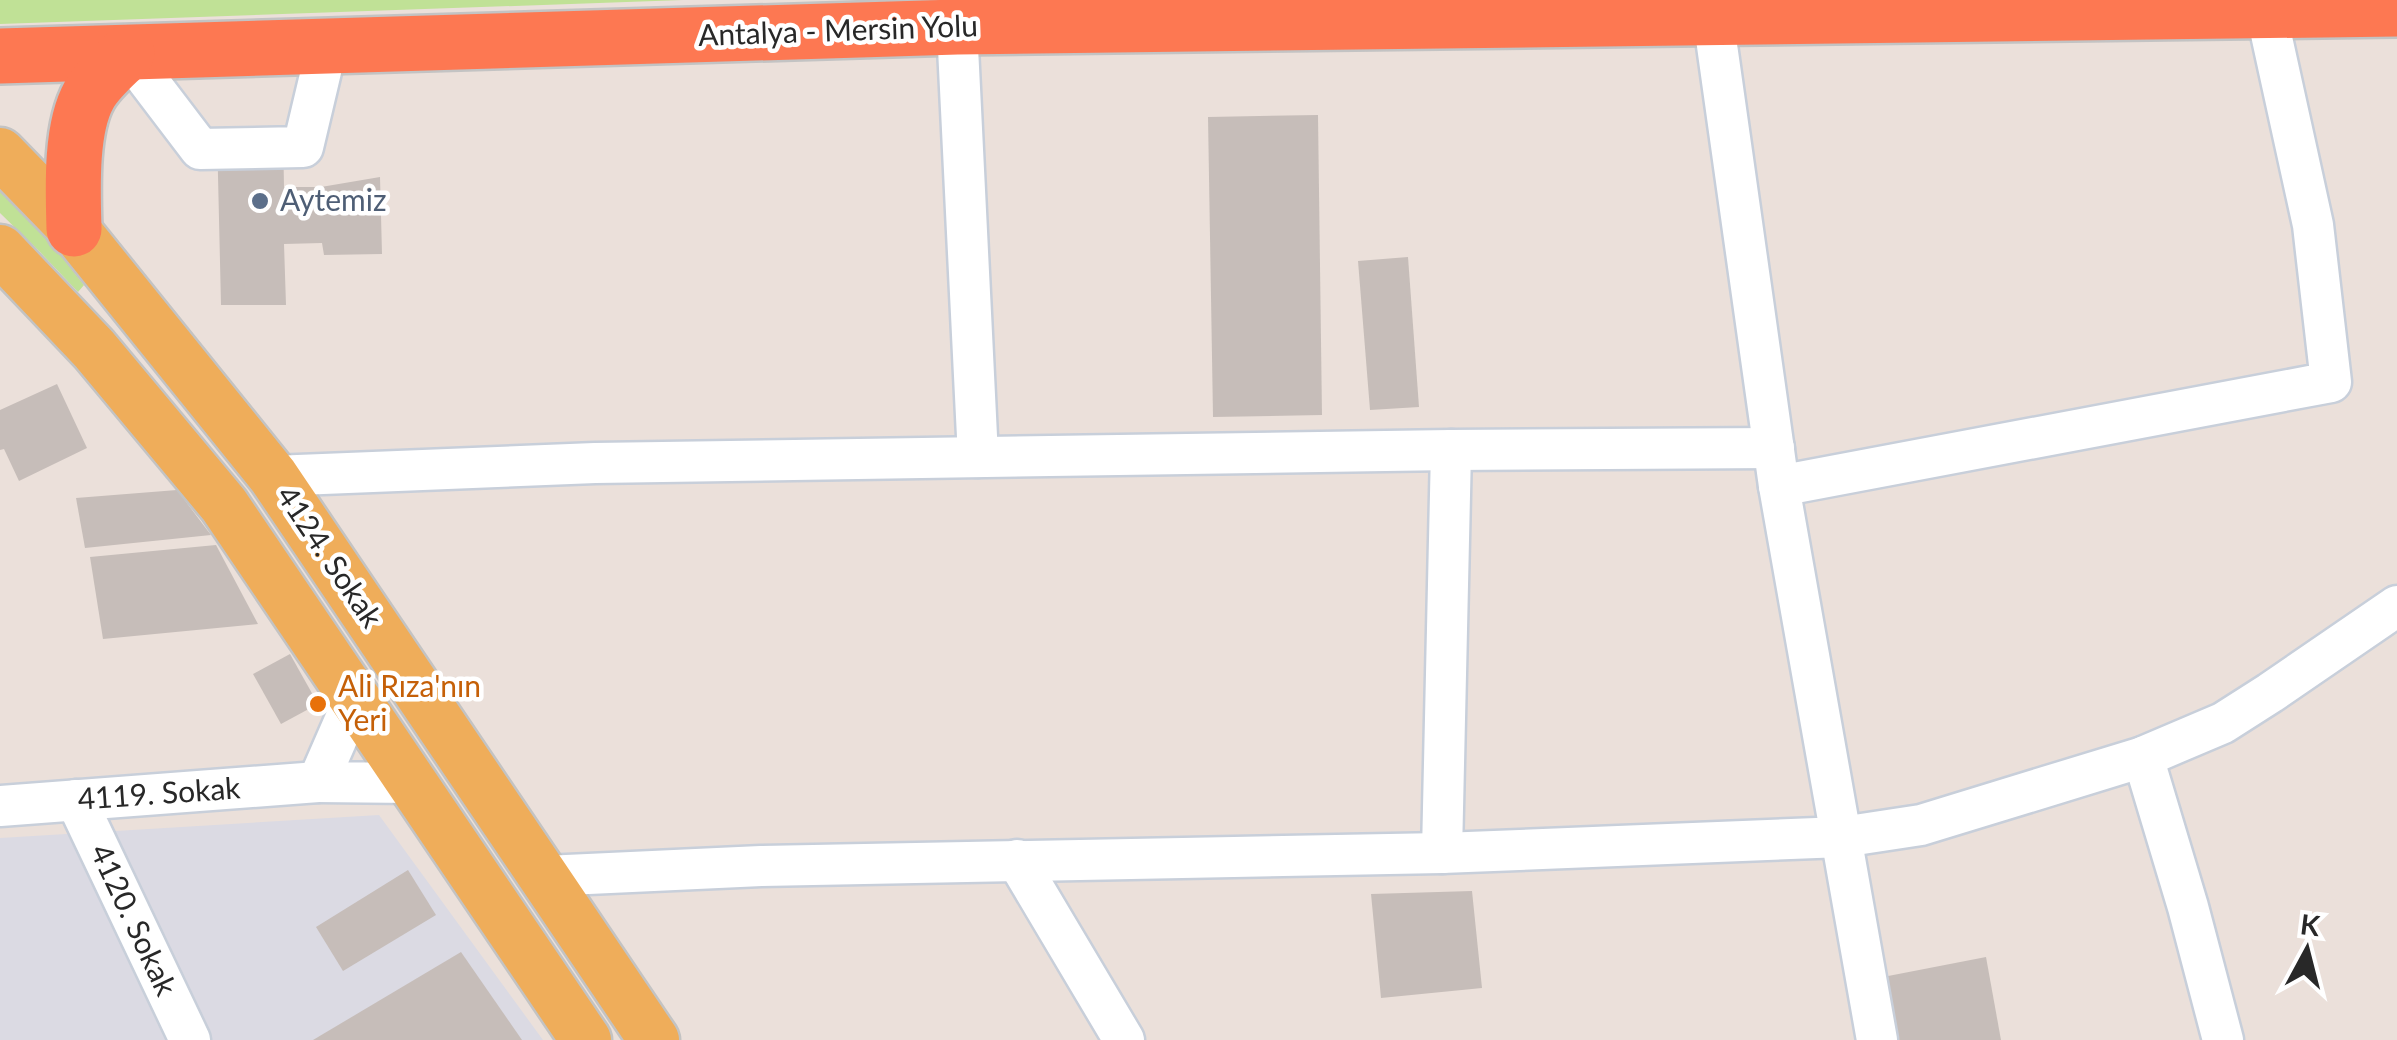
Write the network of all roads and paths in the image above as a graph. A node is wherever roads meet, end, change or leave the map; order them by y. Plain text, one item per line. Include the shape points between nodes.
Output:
1 (2397, 9) edge
2 (2266, 11) junction
3 (1713, 17) junction
4 (957, 27) junction
5 (327, 46) junction
6 (126, 53) junction
7 (0, 56) edge
8 (0, 153) edge
9 (74, 229) junction
10 (0, 250) edge
11 (1452, 450) junction
12 (978, 457) junction
13 (1776, 467) junction
14 (273, 476) junction
15 (2390, 621) edge
16 (355, 697) junction
17 (2143, 757) junction
18 (318, 782) junction
19 (413, 784) junction
20 (76, 800) junction
21 (0, 806) edge
22 (1842, 837) junction
23 (1442, 854) junction
24 (1017, 860) junction
25 (545, 876) junction
26 (190, 1040) edge
27 (586, 1040) edge
28 (654, 1040) edge
29 (1124, 1040) edge
30 (1877, 1040) edge
31 (2224, 1040) edge

1 - 2 highway, Antalya - Mersin Yolu
2 - 3 highway, Antalya - Mersin Yolu
2 - 13 street via 2313,225 2331,382
3 - 4 highway, Antalya - Mersin Yolu
3 - 13 street
4 - 5 highway, Antalya - Mersin Yolu
4 - 12 street
5 - 6 highway, Antalya - Mersin Yolu
5 - 6 street via 303,148 200,149
6 - 7 highway, Antalya - Mersin Yolu
6 - 9 highway via 89,95 80,120
8 - 9 main road, 4124. Sokak
9 - 14 main road, 4124. Sokak
10 - 16 main road via 94,349 224,506
11 - 12 street
11 - 13 street
11 - 23 street
12 - 14 street
13 - 22 street
14 - 25 main road, 4124. Sokak
15 - 17 street via 2223,723
16 - 18 street
16 - 19 main road
17 - 22 street via 1921,825
17 - 31 street
18 - 19 street, 4119. Sokak
18 - 20 street, 4119. Sokak
19 - 27 main road
20 - 21 street, 4119. Sokak
20 - 26 street, 4120. Sokak
22 - 23 street
22 - 30 street
23 - 24 street
24 - 25 street
24 - 29 street
25 - 28 main road, 4124. Sokak

